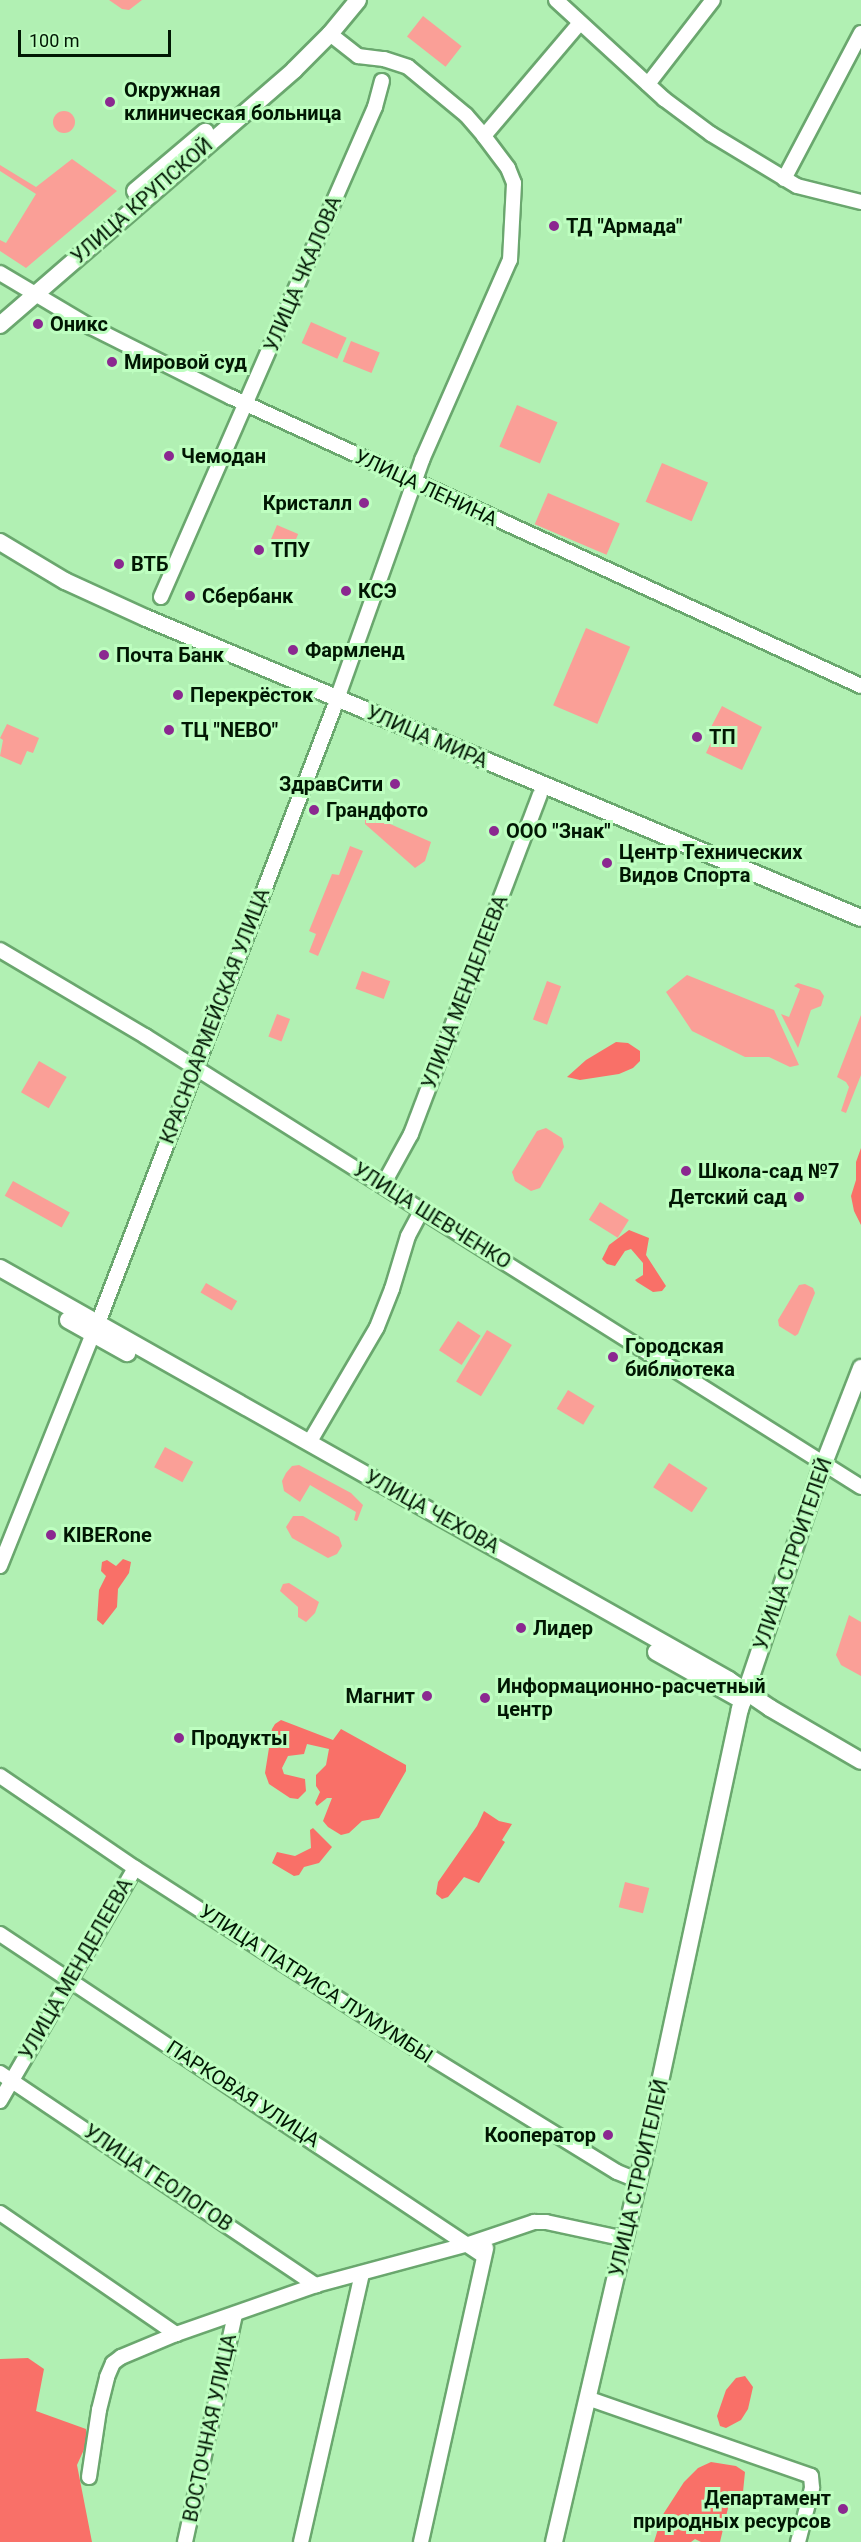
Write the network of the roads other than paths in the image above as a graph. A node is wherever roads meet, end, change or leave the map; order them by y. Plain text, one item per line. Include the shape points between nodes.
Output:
1 (345, 0) edge
2 (358, 0) edge
3 (556, 0) edge
4 (712, 0) edge
5 (580, 23) junction
6 (327, 30) junction
7 (861, 33) edge
8 (382, 81) dead end
9 (648, 84) junction
10 (484, 135) junction
11 (784, 180) junction
12 (861, 202) edge
13 (0, 273) edge
14 (29, 291) junction
15 (0, 309) edge
16 (0, 324) edge
17 (247, 404) junction
18 (414, 483) junction
19 (0, 542) edge
20 (0, 554) edge
21 (161, 597) dead end
22 (144, 623) junction
23 (861, 686) edge
24 (335, 704) junction
25 (542, 790) junction
26 (722, 866) junction
27 (861, 918) edge
28 (861, 930) edge
29 (2, 955) edge
30 (195, 1068) junction
31 (383, 1185) junction
32 (422, 1210) junction
33 (0, 1268) edge
34 (0, 1281) edge
35 (96, 1329) junction
36 (861, 1368) edge
37 (861, 1397) edge
38 (307, 1448) junction
39 (828, 1466) junction
40 (861, 1487) edge
41 (0, 1566) edge
42 (748, 1698) junction
43 (861, 1761) edge
44 (861, 1768) edge
45 (0, 1776) edge
46 (135, 1868) junction
47 (0, 1934) edge
48 (70, 1981) junction
49 (5, 2077) edge
50 (0, 2101) edge
51 (639, 2181) junction
52 (0, 2213) edge
53 (489, 2237) junction
54 (625, 2239) junction
55 (469, 2244) junction
56 (484, 2256) junction
57 (362, 2274) junction
58 (316, 2284) junction
59 (235, 2314) junction
60 (176, 2334) junction
61 (587, 2398) junction
62 (89, 2477) dead end
63 (185, 2542) edge
64 (301, 2542) edge
65 (421, 2542) edge
66 (554, 2542) edge
67 (798, 2542) edge

1 - 6 main road, УЛИЦА КРУПСКОЙ
2 - 6 main road, УЛИЦА КРУПСКОЙ
3 - 5 street
4 - 9 street
5 - 9 street
5 - 10 street
6 - 10 street, КРАСНОАРМЕЙСКАЯ УЛИЦА via 358,56 384,58 408,67
6 - 14 main road, УЛИЦА КРУПСКОЙ
7 - 11 street
8 - 17 street, УЛИЦА ЧКАЛОВА via 375,107
9 - 11 street via 711,134
10 - 18 street, КРАСНОАРМЕЙСКАЯ УЛИЦА via 514,183 510,260
11 - 12 street via 808,190
13 - 14 street, УЛИЦА ЛЕНИНА
14 - 15 main road, УЛИЦА КРУПСКОЙ
14 - 16 main road, УЛИЦА КРУПСКОЙ
14 - 17 street, УЛИЦА ЛЕНИНА via 91,327
17 - 18 street, УЛИЦА ЛЕНИНА
17 - 21 street, УЛИЦА ЧКАЛОВА
18 - 23 street, УЛИЦА ЛЕНИНА
18 - 24 street, КРАСНОАРМЕЙСКАЯ УЛИЦА
19 - 22 main road, УЛИЦА МИРА
20 - 22 main road, УЛИЦА МИРА via 62,591
22 - 24 main road, УЛИЦА МИРА
24 - 25 main road, УЛИЦА МИРА
24 - 30 street, КРАСНОАРМЕЙСКАЯ УЛИЦА
25 - 26 main road, УЛИЦА МИРА
25 - 31 street, УЛИЦА МЕНДЕЛЕЕВА via 411,1134
26 - 27 main road, УЛИЦА МИРА
26 - 28 main road, УЛИЦА МИРА
29 - 30 street, УЛИЦА ШЕВЧЕНКО
30 - 31 street, УЛИЦА ШЕВЧЕНКО
30 - 35 street, КРАСНОАРМЕЙСКАЯ УЛИЦА
31 - 32 street, УЛИЦА ШЕВЧЕНКО
32 - 38 street via 408,1236 376,1327
32 - 39 street, УЛИЦА ШЕВЧЕНКО
33 - 35 main road, УЛИЦА ЧЕХОВА
34 - 35 main road, УЛИЦА ЧЕХОВА
35 - 38 main road, УЛИЦА ЧЕХОВА
35 - 41 street, КРАСНОАРМЕЙСКАЯ УЛИЦА
36 - 39 main road, УЛИЦА СТРОИТЕЛЕЙ
37 - 39 main road, УЛИЦА СТРОИТЕЛЕЙ
38 - 42 main road, УЛИЦА ЧЕХОВА
39 - 40 street, УЛИЦА ШЕВЧЕНКО
39 - 42 main road, УЛИЦА СТРОИТЕЛЕЙ
42 - 43 main road, УЛИЦА ЧЕХОВА
42 - 44 main road, УЛИЦА ЧЕХОВА
42 - 51 main road, УЛИЦА СТРОИТЕЛЕЙ via 719,1812
45 - 46 street, УЛИЦА ПАТРИСА ЛУМУМБЫ
46 - 48 street, УЛИЦА МЕНДЕЛЕЕВА
46 - 51 street, УЛИЦА ПАТРИСА ЛУМУМБЫ via 429,2057 617,2172
47 - 48 street, ПАРКОВАЯ УЛИЦА
48 - 49 street, УЛИЦА МЕНДЕЛЕЕВА
48 - 55 street, ПАРКОВАЯ УЛИЦА
49 - 50 street, УЛИЦА МЕНДЕЛЕЕВА
49 - 58 street, УЛИЦА ГЕОЛОГОВ
51 - 54 main road, УЛИЦА СТРОИТЕЛЕЙ
52 - 60 street
53 - 54 street via 540,2222
53 - 55 street
53 - 56 street
54 - 61 main road, УЛИЦА СТРОИТЕЛЕЙ
55 - 56 street, ПАРКОВАЯ УЛИЦА
55 - 57 street
56 - 65 street
57 - 58 street
57 - 64 street
58 - 59 street
59 - 60 street
59 - 63 street, ВОСТОЧНАЯ УЛИЦА
60 - 62 street via 113,2363 99,2410
61 - 66 main road, УЛИЦА СТРОИТЕЛЕЙ
61 - 67 street via 811,2476 812,2488

